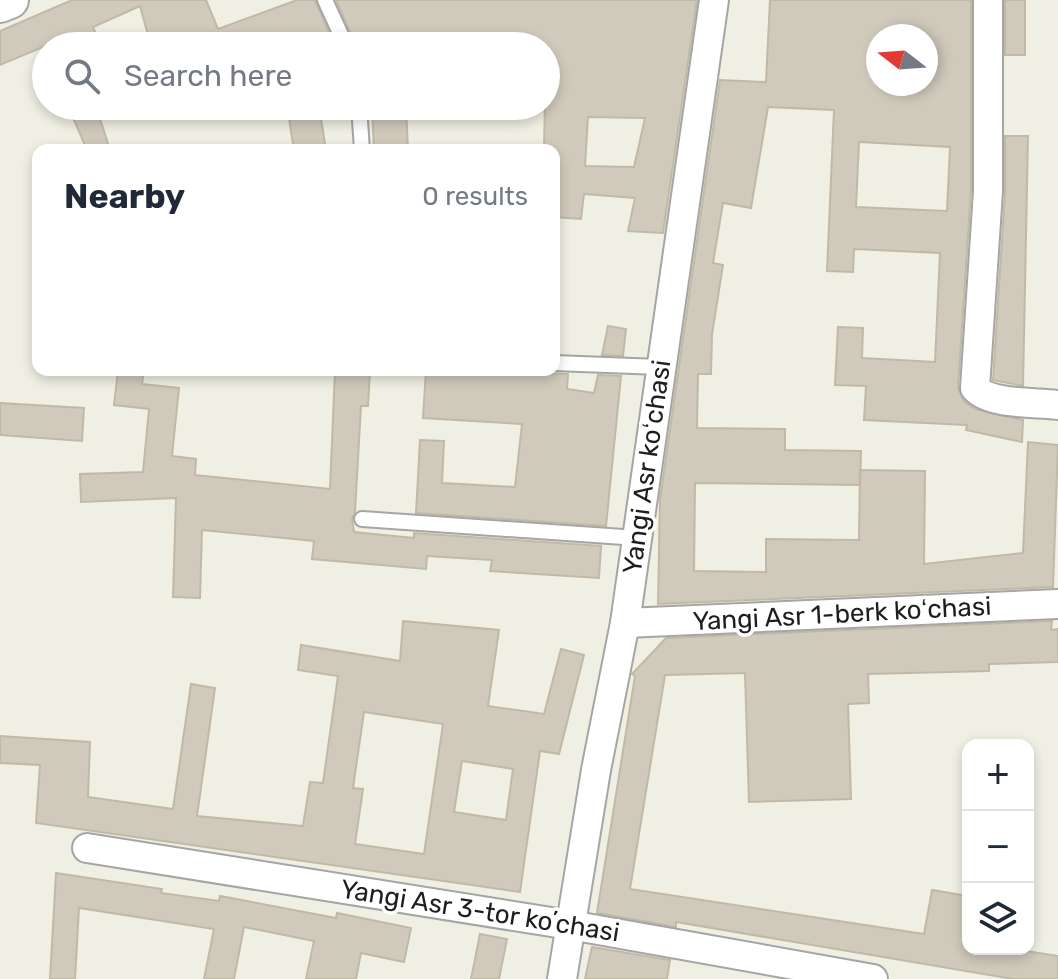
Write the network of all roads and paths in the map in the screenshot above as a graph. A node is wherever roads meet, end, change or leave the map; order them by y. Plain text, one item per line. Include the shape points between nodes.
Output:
1 (10, 0) edge
2 (325, 0) edge
3 (714, 0) edge
4 (988, 0) edge
5 (0, 4) edge
6 (340, 32) edge
7 (360, 120) edge
8 (362, 144) edge
9 (560, 363) edge
10 (660, 367) junction
11 (1058, 405) edge
12 (362, 519) dead end
13 (638, 538) junction
14 (1058, 604) edge
15 (625, 623) junction
16 (87, 848) dead end
17 (570, 925) junction
18 (562, 979) edge
19 (873, 979) edge

1 - 5 street
2 - 6 lane
3 - 10 street, Yangi Asr koʻchasi
4 - 11 street via 988,191 975,388 994,398
7 - 8 lane
9 - 10 lane
10 - 13 street, Yangi Asr koʻchasi
12 - 13 lane
13 - 15 street, Yangi Asr koʻchasi
14 - 15 street, Yangi Asr 1-berk koʻchasi
15 - 17 street, Yangi Asr koʻchasi
16 - 17 street, Yangi Asr 3-tor koʼchasi
17 - 18 street, Yangi Asr koʻchasi
17 - 19 street, Yangi Asr 3-tor koʼchasi

